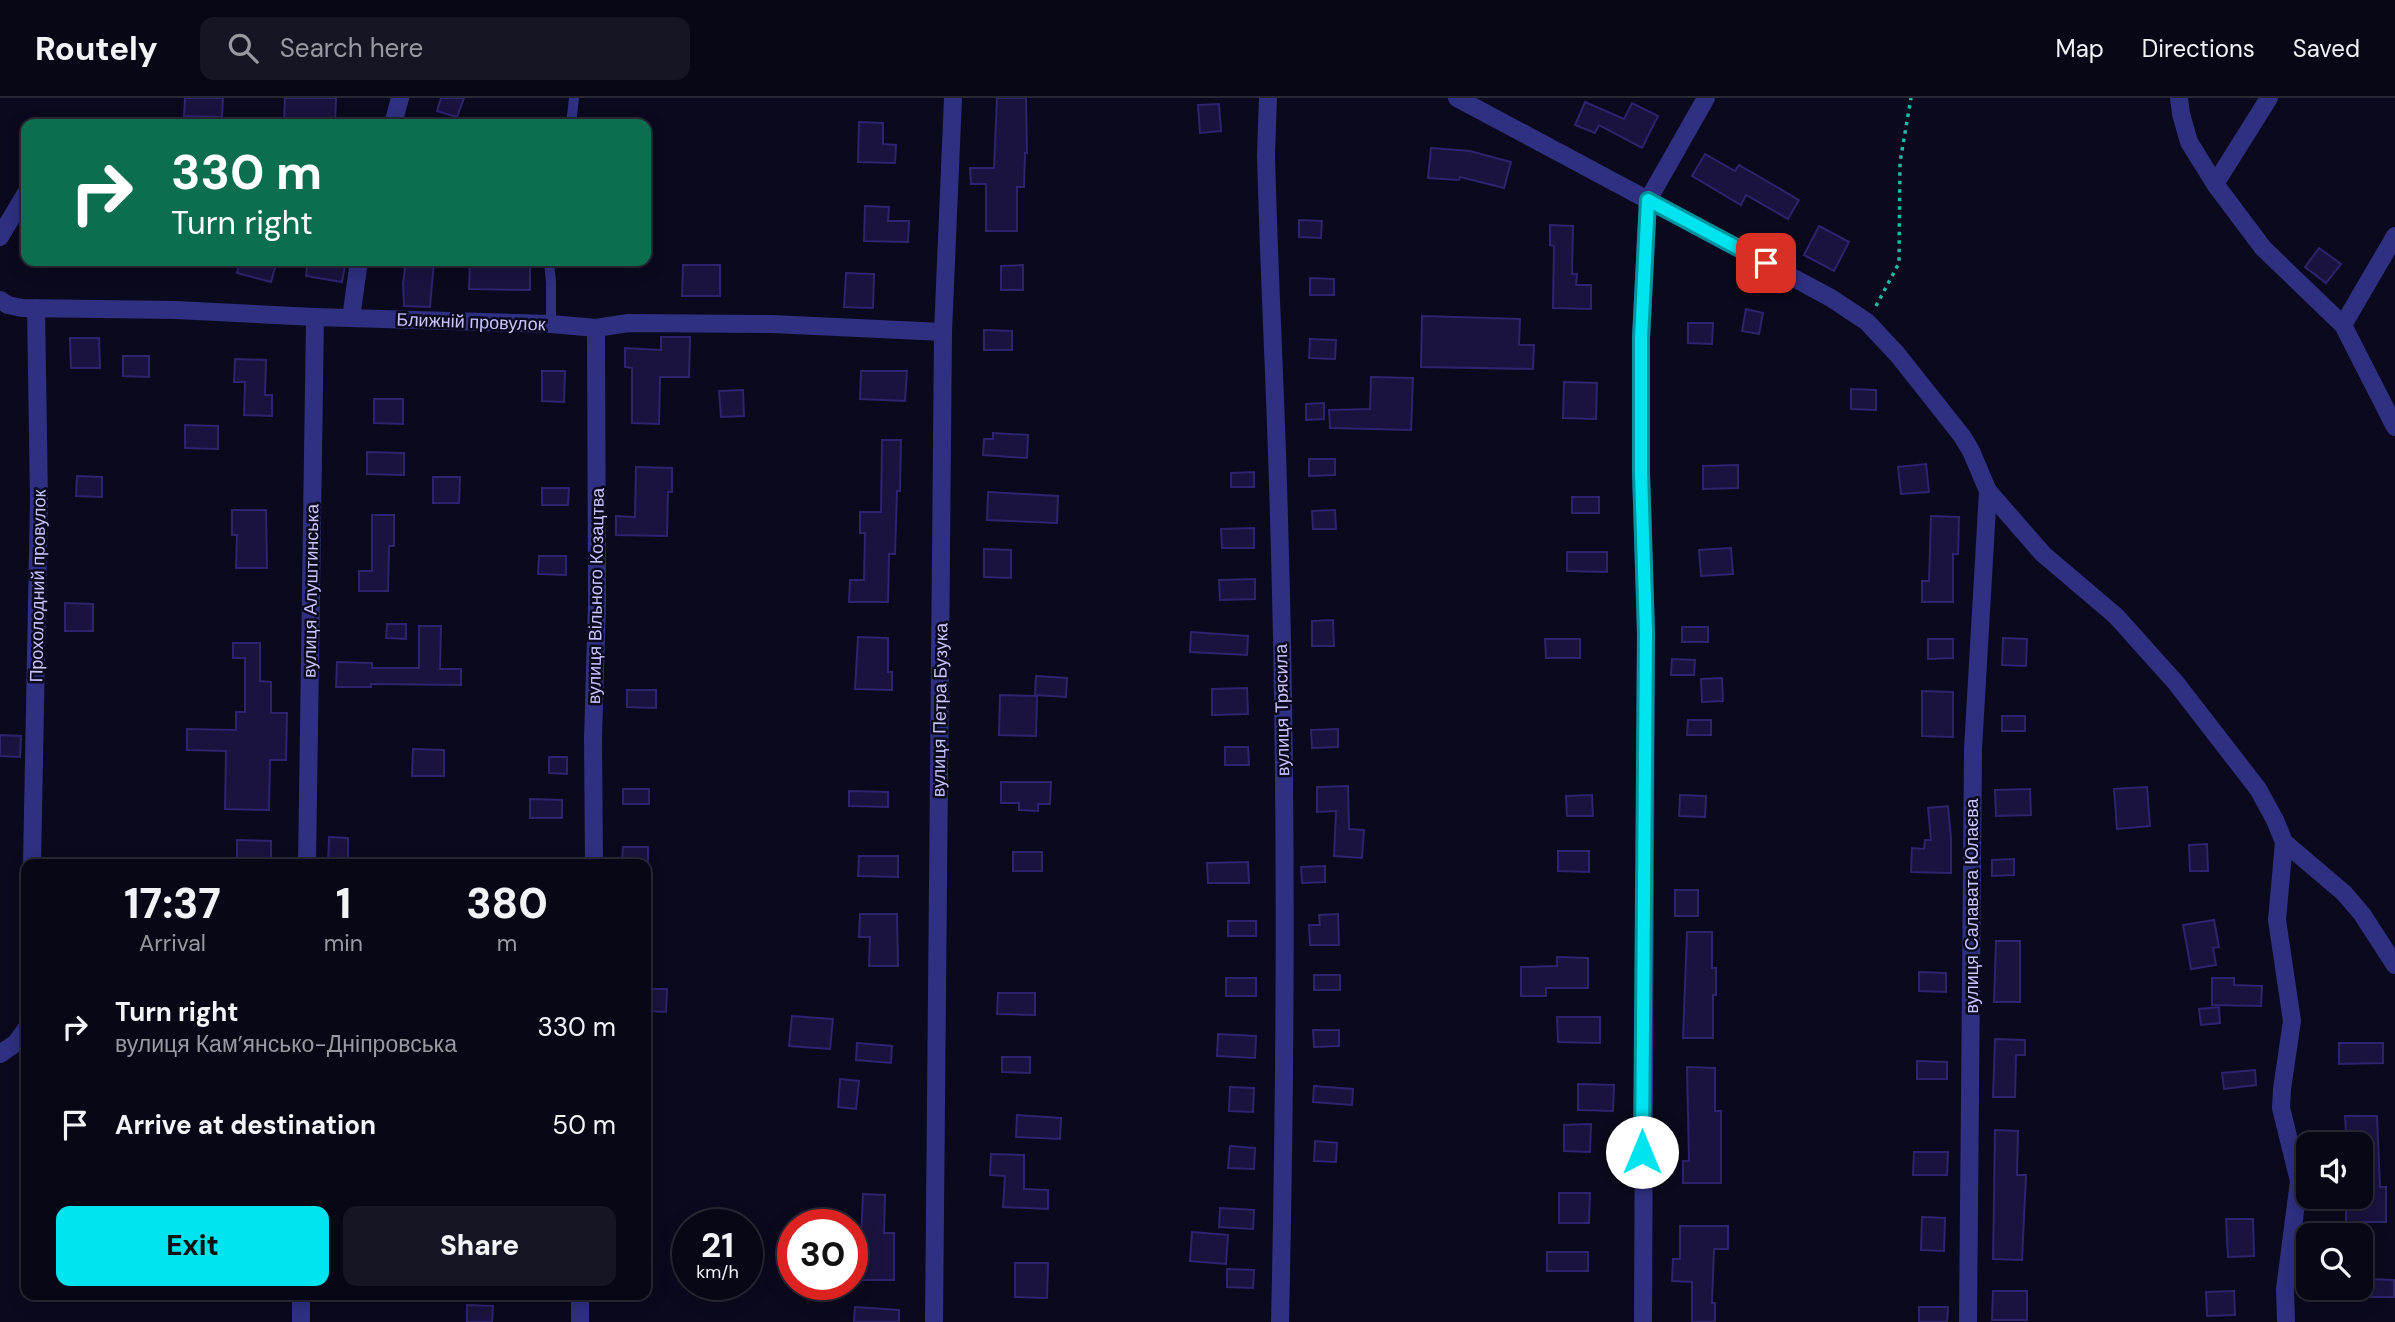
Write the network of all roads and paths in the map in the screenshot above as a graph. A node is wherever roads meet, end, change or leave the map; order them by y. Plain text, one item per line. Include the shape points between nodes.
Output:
1 (400, 98) edge
2 (574, 98) edge
3 (953, 98) edge
4 (1268, 98) edge
5 (1457, 98) edge
6 (1706, 98) edge
7 (1912, 98) edge
8 (2179, 98) edge
9 (2269, 98) edge
10 (394, 119) edge
11 (572, 119) edge
12 (2215, 184) junction
13 (1648, 200) junction
14 (21, 201) edge
15 (2395, 236) edge
16 (0, 237) edge
17 (358, 266) edge
18 (549, 266) edge
19 (0, 300) edge
20 (36, 308) junction
21 (315, 317) junction
22 (351, 318) junction
23 (1867, 322) junction
24 (551, 324) junction
25 (2343, 325) junction
26 (596, 328) junction
27 (943, 332) junction
28 (2395, 427) edge
29 (1988, 491) junction
30 (2284, 842) junction
31 (32, 859) edge
32 (307, 859) edge
33 (594, 859) edge
34 (2395, 965) edge
35 (21, 1036) edge
36 (0, 1054) edge
37 (301, 1300) edge
38 (580, 1300) edge
39 (301, 1322) edge
40 (580, 1322) edge
41 (934, 1322) edge
42 (1280, 1322) edge
43 (1643, 1322) edge
44 (1968, 1322) edge
45 (2286, 1322) edge

1 - 10 street
2 - 11 lane
3 - 27 street, вулиця Петра Бузука
4 - 42 street, вулиця Трясила via 1283,742
5 - 13 street
6 - 13 street
7 - 23 path via 1900,162 1899,263
8 - 12 street via 2189,142
9 - 12 street
12 - 25 street via 2263,248
13 - 23 street
13 - 43 street via 1641,338 1646,633
14 - 16 street
15 - 25 street
17 - 22 street
18 - 24 lane
19 - 20 street, Ближній провулок
20 - 21 street, Ближній провулок
20 - 31 street, Прохолодний провулок via 39,500
21 - 22 street, Ближній провулок
21 - 32 street, вулиця Алуштинська
22 - 24 street, Ближній провулок
23 - 29 street via 1962,436
24 - 26 street, Ближній провулок
25 - 28 street
26 - 27 street, Ближній провулок via 628,323 772,324
26 - 33 street, вулиця Вільного Козацтва
27 - 41 street, вулиця Петра Бузука
29 - 30 street via 2043,554 2116,616 2175,683 2258,789
29 - 44 street, вулиця Салавата Юлаєва via 1973,749
30 - 34 street via 2344,894
30 - 45 street via 2278,936 2292,1021 2281,1108 2299,1181 2285,1289
35 - 36 street
37 - 39 street
38 - 40 street

